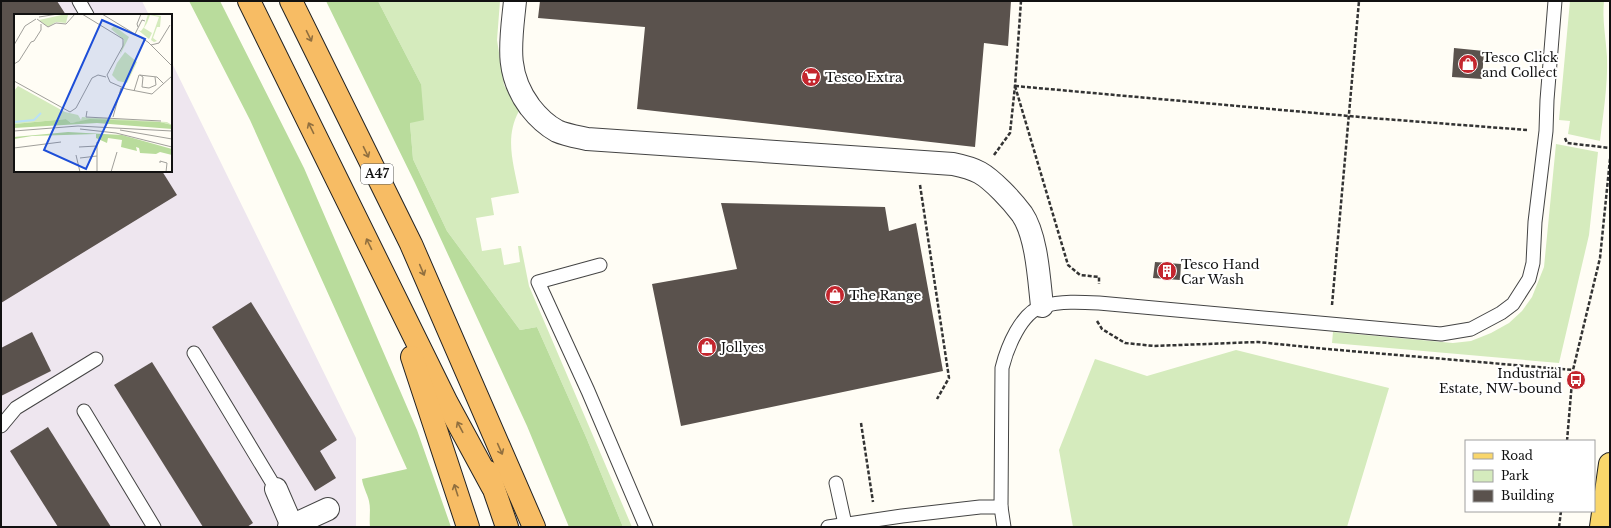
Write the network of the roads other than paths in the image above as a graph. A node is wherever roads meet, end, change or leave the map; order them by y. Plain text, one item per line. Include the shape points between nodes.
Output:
1 (79, 1) edge
2 (248, 1) edge
3 (291, 1) edge
4 (515, 1) edge
5 (1555, 1) edge
6 (86, 14) edge
7 (600, 265) dead end
8 (386, 279) junction
9 (1042, 306) junction
10 (456, 349) junction
11 (194, 353) dead end
12 (96, 359) dead end
13 (84, 411) dead end
14 (1, 426) edge
15 (1610, 464) edge
16 (836, 483) dead end
17 (492, 486) junction
18 (276, 490) joint
19 (1001, 507) junction
20 (328, 509) dead end
21 (845, 524) junction
22 (291, 526) edge
23 (154, 527) edge
24 (468, 527) edge
25 (507, 527) edge
26 (534, 527) edge
27 (646, 527) edge
28 (828, 527) edge
29 (1004, 527) edge
30 (1601, 527) edge

1 - 6 lane
8 -> 2 highway, A47
3 -> 10 highway, A47 via 411,244
4 - 9 street via 510,47 513,74 522,97 537,117 558,131 587,139 953,164 972,168 982,172 1001,189 1023,215 1032,238
5 - 9 lane via 1533,263 1529,279 1513,304 1502,313 1471,329 1441,334 1099,303 1069,302
7 - 27 lane via 538,282 588,390
17 -> 8 highway, A47 via 447,403
24 -> 8 highway
9 - 19 lane via 1028,315 1016,332 1007,348 1002,368
10 - 17 highway, A47
10 -> 26 highway
11 - 18 lane
12 - 14 lane via 16,408
13 - 23 lane
15 - 30 main road
16 - 21 lane
17 - 25 highway, A47
18 - 22 street
19 - 21 lane via 980,507
19 - 29 lane
20 - 22 street
21 - 28 lane

